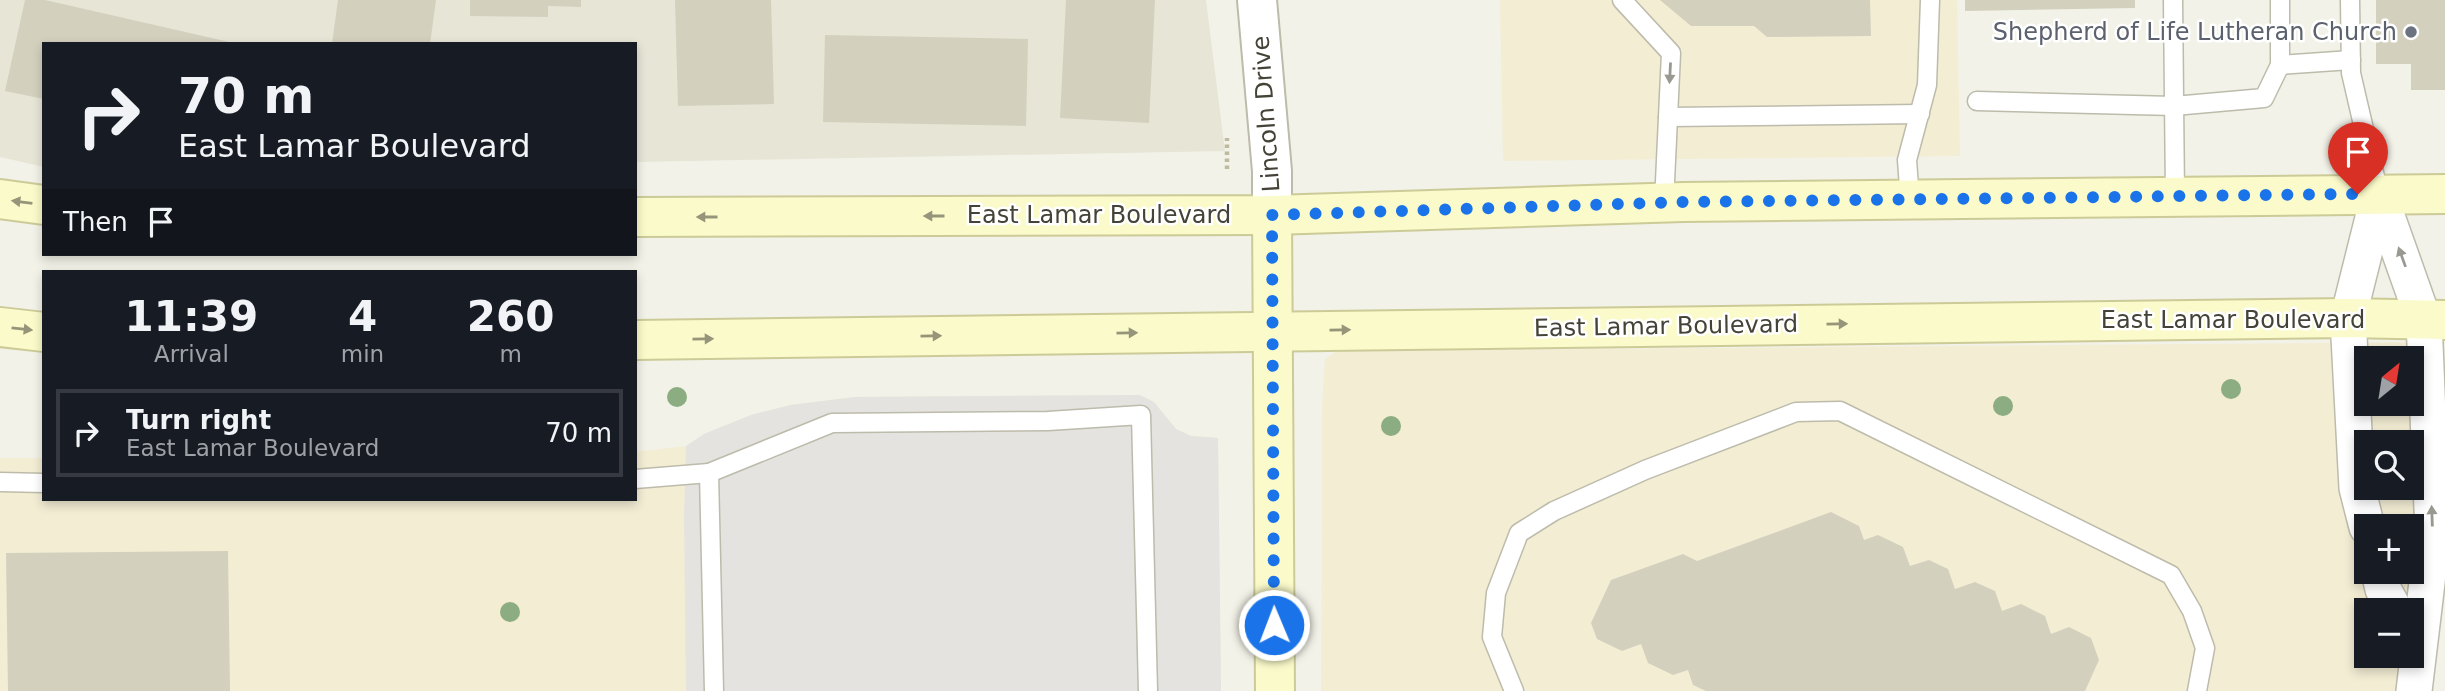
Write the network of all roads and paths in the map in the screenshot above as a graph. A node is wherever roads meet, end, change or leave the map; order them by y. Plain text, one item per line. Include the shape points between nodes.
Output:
1 (1257, 0) edge
2 (1622, 0) edge
3 (1930, 0) edge
4 (2173, 0) edge
5 (2280, 0) edge
6 (2350, 0) edge
7 (2351, 60) junction
8 (2280, 65) junction
9 (1977, 102) dead end
10 (2174, 106) junction
11 (1920, 114) junction
12 (1668, 117) junction
13 (2379, 194) junction
14 (2445, 194) edge
15 (2175, 196) junction
16 (0, 199) edge
17 (1910, 200) junction
18 (1664, 203) junction
19 (42, 205) edge
20 (1272, 215) junction
21 (637, 217) edge
22 (2348, 318) junction
23 (2435, 320) edge
24 (0, 327) edge
25 (42, 332) edge
26 (1272, 332) junction
27 (637, 340) edge
28 (709, 473) junction
29 (637, 479) edge
30 (0, 482) edge
31 (42, 483) edge
32 (2364, 514) edge
33 (2423, 598) edge
34 (2415, 668) edge
35 (715, 691) edge
36 (1148, 691) edge
37 (1275, 691) edge
38 (1514, 691) edge
39 (2197, 691) edge
40 (2414, 691) edge

1 - 20 street, Lincoln Drive
2 -> 12 lane via 1671,53
3 - 11 lane via 1927,85
4 - 10 lane
5 - 8 lane
6 - 7 lane
7 - 8 lane
7 - 13 lane
8 - 10 lane via 2264,97
9 - 10 lane
10 - 15 lane
11 - 12 lane
11 - 17 lane via 1907,160
12 - 18 lane
13 - 14 main road, East Lamar Boulevard
13 - 15 main road, East Lamar Boulevard
13 - 22 street
23 -> 13 street
15 - 17 main road, East Lamar Boulevard
19 -> 16 main road
17 - 18 main road, East Lamar Boulevard
18 - 20 main road, East Lamar Boulevard
20 -> 21 main road, East Lamar Boulevard
20 - 26 main road, Lincoln Drive
22 - 23 main road, East Lamar Boulevard
26 -> 22 main road, East Lamar Boulevard
22 - 32 street via 2357,488
33 -> 23 street via 2433,532
24 -> 25 main road
27 -> 26 main road, East Lamar Boulevard
26 - 37 main road, Lincoln Drive
28 - 29 lane
28 - 35 lane
28 - 36 lane via 832,423 1048,421 1141,415
30 - 31 lane
34 - 40 street
38 - 39 lane via 1492,636 1496,593 1519,533 1554,511 1622,480 1758,426 1796,412 1840,411 2171,575 2192,611 2205,648

